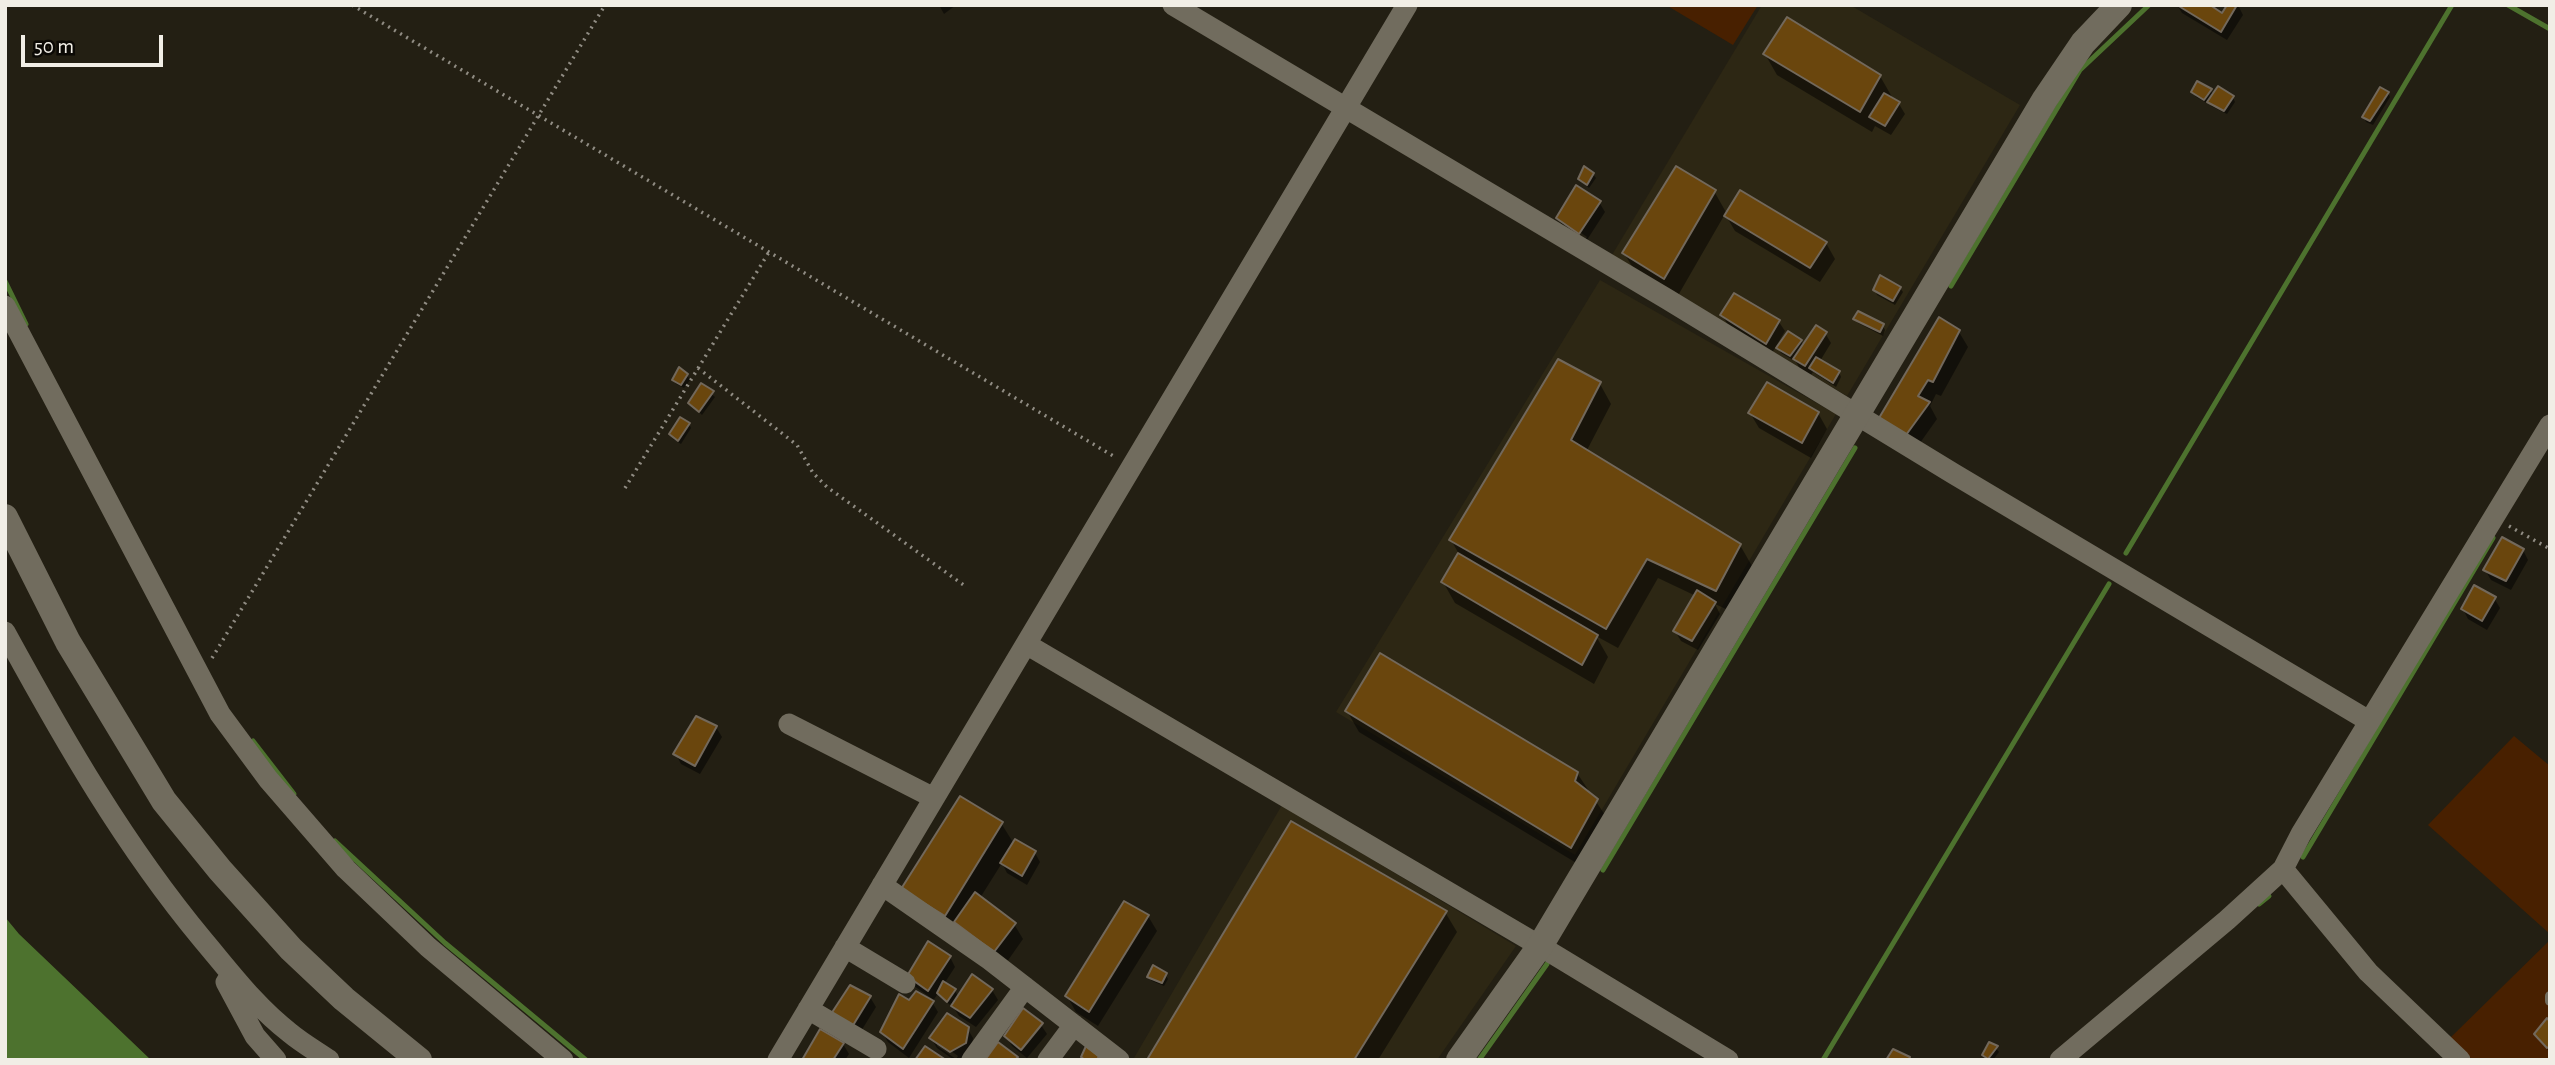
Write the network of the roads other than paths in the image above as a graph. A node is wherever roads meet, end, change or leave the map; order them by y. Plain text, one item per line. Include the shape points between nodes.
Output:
1 (1173, 5) edge
2 (1407, 5) edge
3 (2119, 5) edge
4 (1345, 107) junction
5 (5, 306) edge
6 (1858, 414) junction
7 (2550, 425) edge
8 (5, 517) edge
9 (5, 632) edge
10 (1026, 644) junction
11 (2369, 720) junction
12 (789, 724) dead end
13 (934, 798) junction
14 (2283, 869) junction
15 (882, 885) junction
16 (200, 937) junction
17 (1540, 946) junction
18 (845, 947) junction
19 (905, 983) dead end
20 (1025, 987) junction
21 (808, 1009) junction
22 (1074, 1025) junction
23 (876, 1049) dead end
24 (276, 1060) edge
25 (329, 1060) edge
26 (419, 1060) edge
27 (563, 1060) edge
28 (778, 1060) edge
29 (972, 1060) edge
30 (1048, 1060) edge
31 (1119, 1060) edge
32 (1459, 1060) edge
33 (1728, 1060) edge
34 (2060, 1060) edge
35 (2460, 1060) edge

1 - 4 street
2 - 4 street
3 - 6 street via 2083,43 2045,99
4 - 6 street
4 - 10 street
5 - 27 street via 220,714 268,779 346,869 428,947
6 - 11 street
6 - 17 street
7 - 11 street
8 - 26 street via 68,642 164,801 291,949
9 - 16 street via 103,803 149,874
10 - 13 street
10 - 17 street
11 - 14 street
12 - 13 street
13 - 15 street
14 - 34 street
14 - 35 street via 2368,972
15 - 18 street
15 - 20 street
16 - 24 street via 255,1036
16 - 25 street via 272,1018
17 - 32 street
17 - 33 street
18 - 19 street
18 - 21 street
20 - 22 street
20 - 29 street
21 - 23 street
21 - 28 street
22 - 30 street
22 - 31 street

